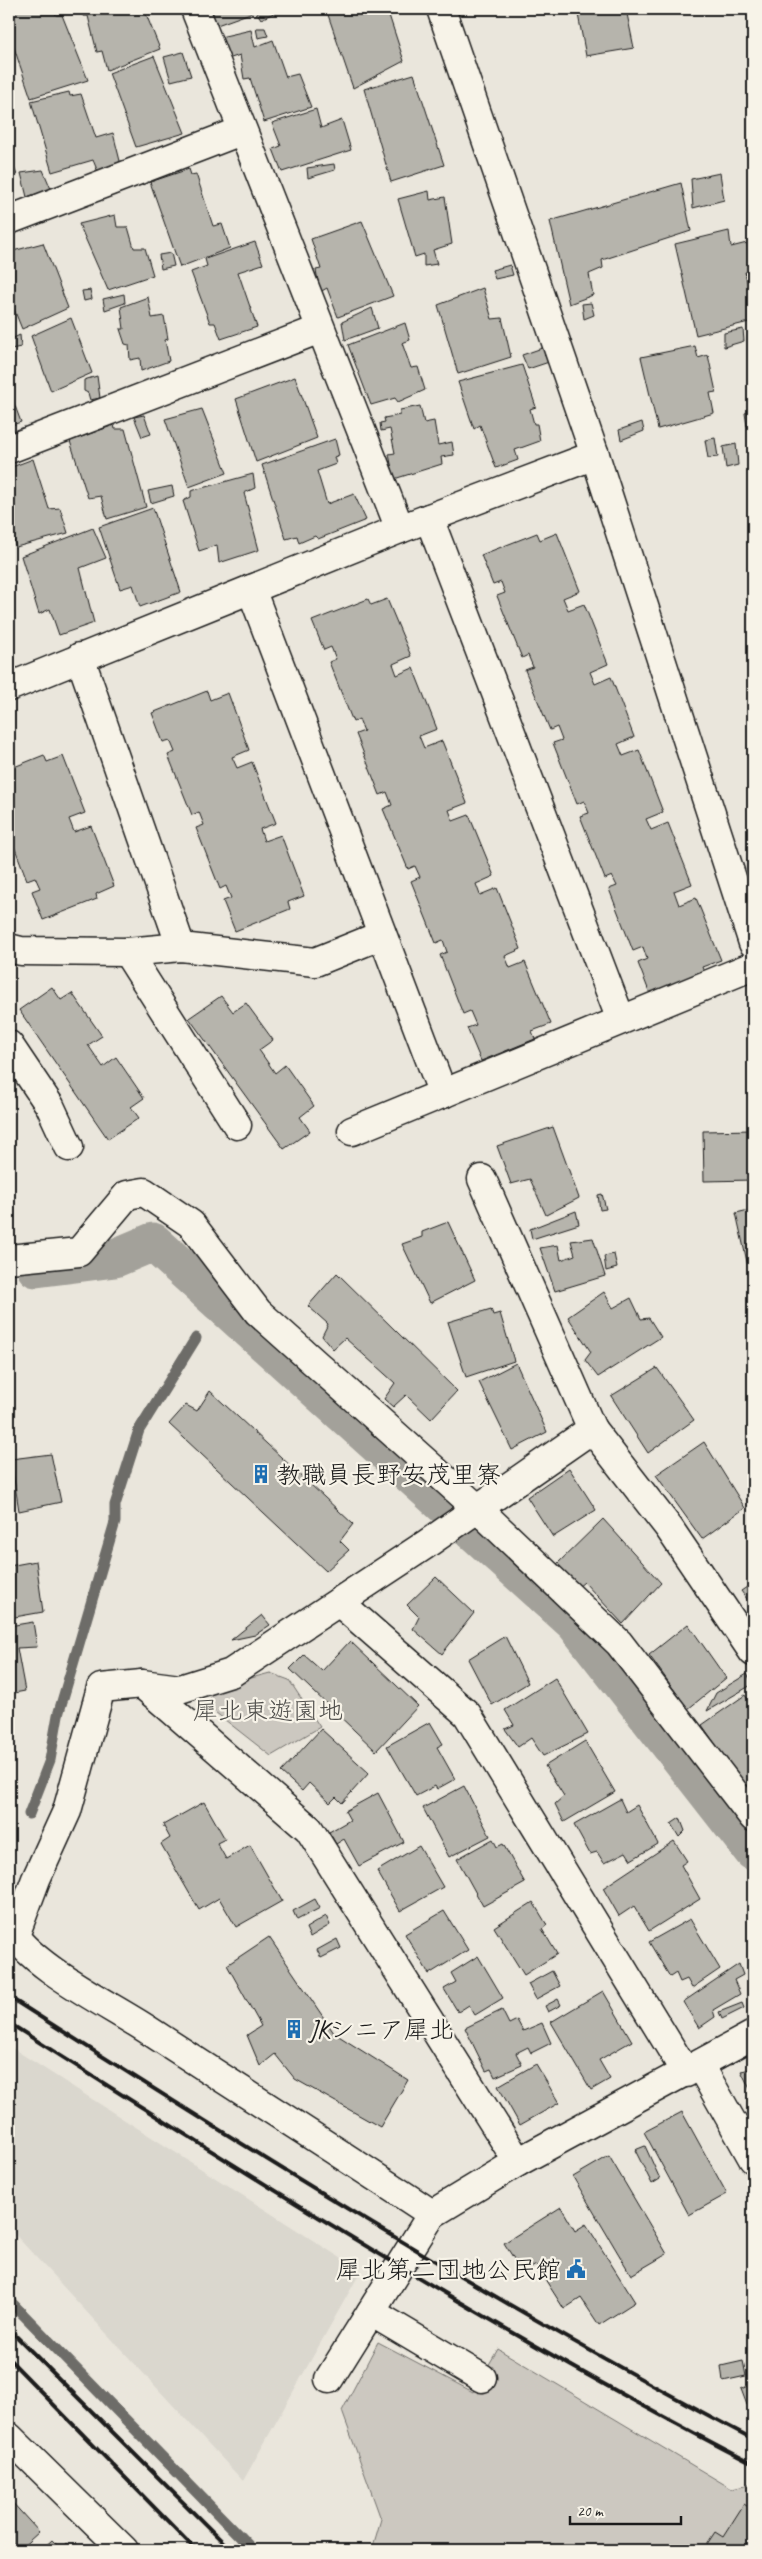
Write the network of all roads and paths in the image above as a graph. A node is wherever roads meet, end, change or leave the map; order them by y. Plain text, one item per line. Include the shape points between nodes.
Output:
1 (195, 9) edge
2 (441, 9) edge
3 (241, 131) junction
4 (9, 220) edge
5 (320, 329) junction
6 (9, 449) edge
7 (595, 455) junction
8 (429, 518) junction
9 (400, 529) junction
10 (251, 589) junction
11 (80, 657) junction
12 (9, 687) edge
13 (382, 935) junction
14 (753, 943) edge
15 (181, 947) junction
16 (127, 952) junction
17 (13, 953) edge
18 (753, 966) edge
19 (621, 1020) junction
20 (9, 1045) edge
21 (443, 1094) junction
22 (237, 1125) dead end
23 (352, 1131) dead end
24 (69, 1147) dead end
25 (482, 1179) dead end
26 (9, 1259) edge
27 (592, 1429) junction
28 (478, 1508) junction
29 (339, 1602) junction
30 (753, 1652) edge
31 (142, 1684) junction
32 (753, 1818) edge
33 (12, 1932) edge
34 (753, 2035) edge
35 (693, 2069) junction
36 (753, 2159) edge
37 (518, 2162) junction
38 (432, 2214) junction
39 (371, 2312) junction
40 (482, 2378) dead end
41 (329, 2380) dead end
42 (14, 2451) edge
43 (124, 2550) edge

1 - 3 street
2 - 7 street
3 - 4 street
3 - 5 street
5 - 6 street
5 - 9 street
7 - 8 street
7 - 14 street
8 - 9 street
8 - 19 street
9 - 10 street
10 - 11 street
10 - 13 street
11 - 12 street
11 - 15 street
13 - 15 street via 315,962
13 - 21 street
15 - 16 street
16 - 17 street
16 - 22 street
18 - 19 street
19 - 21 street
20 - 24 street via 50,1106
21 - 23 street
25 - 27 street
26 - 28 street via 79,1252 127,1195 144,1192 190,1224 258,1312
27 - 28 street
27 - 30 street via 669,1528
28 - 29 street
28 - 32 street via 619,1643
29 - 31 street via 231,1673 180,1689
29 - 35 street via 467,1714
31 - 33 street via 101,1688 67,1811
31 - 37 street via 309,1829
33 - 38 street via 64,1978
34 - 35 street
35 - 36 street
35 - 37 street
37 - 38 street
38 - 39 street
39 - 40 street
39 - 41 street
42 - 43 street

